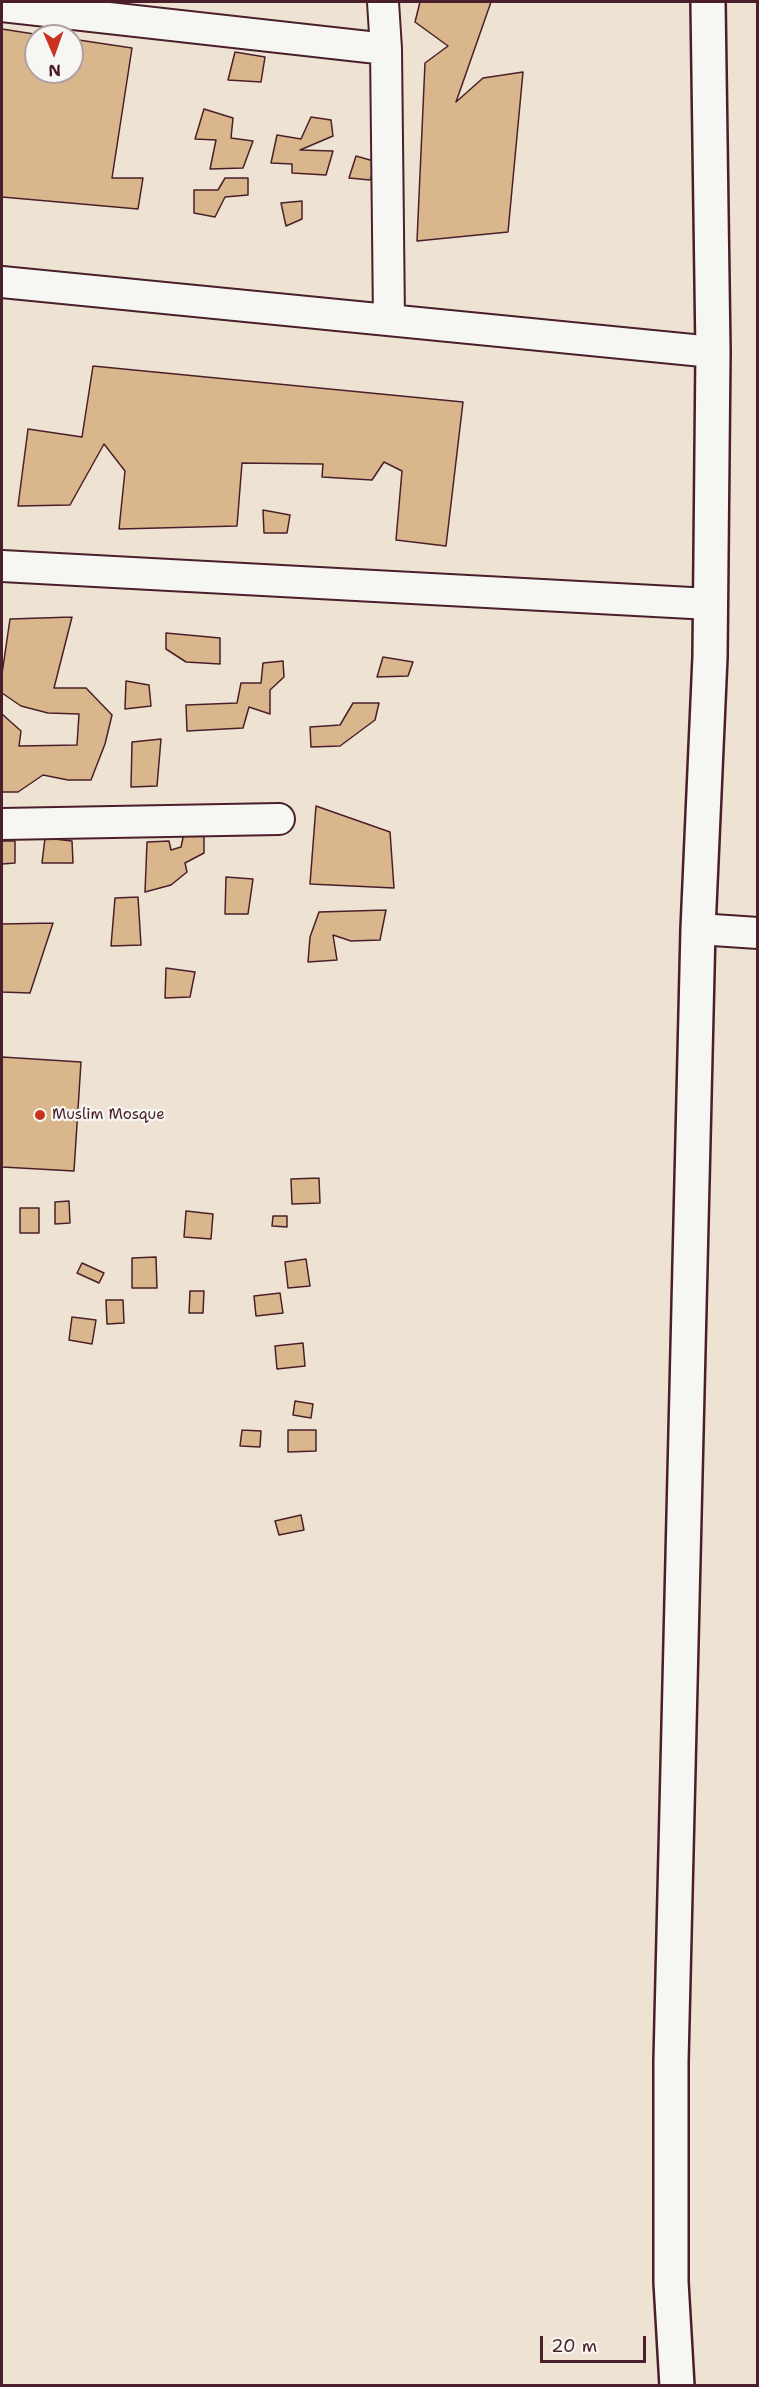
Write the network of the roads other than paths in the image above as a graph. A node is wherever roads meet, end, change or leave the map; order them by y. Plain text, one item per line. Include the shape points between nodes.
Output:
1 (383, 2) edge
2 (708, 2) edge
3 (2, 6) edge
4 (386, 49) junction
5 (2, 282) edge
6 (390, 320) junction
7 (713, 352) junction
8 (2, 566) edge
9 (710, 604) junction
10 (279, 819) dead end
11 (2, 824) edge
12 (698, 929) junction
13 (758, 933) edge
14 (677, 2385) edge

1 - 4 street
2 - 7 street
3 - 4 street
4 - 6 street
5 - 6 street
6 - 7 street
7 - 9 street
8 - 9 street
9 - 12 street
10 - 11 street
12 - 13 street
12 - 14 street via 671,2061 671,2282

